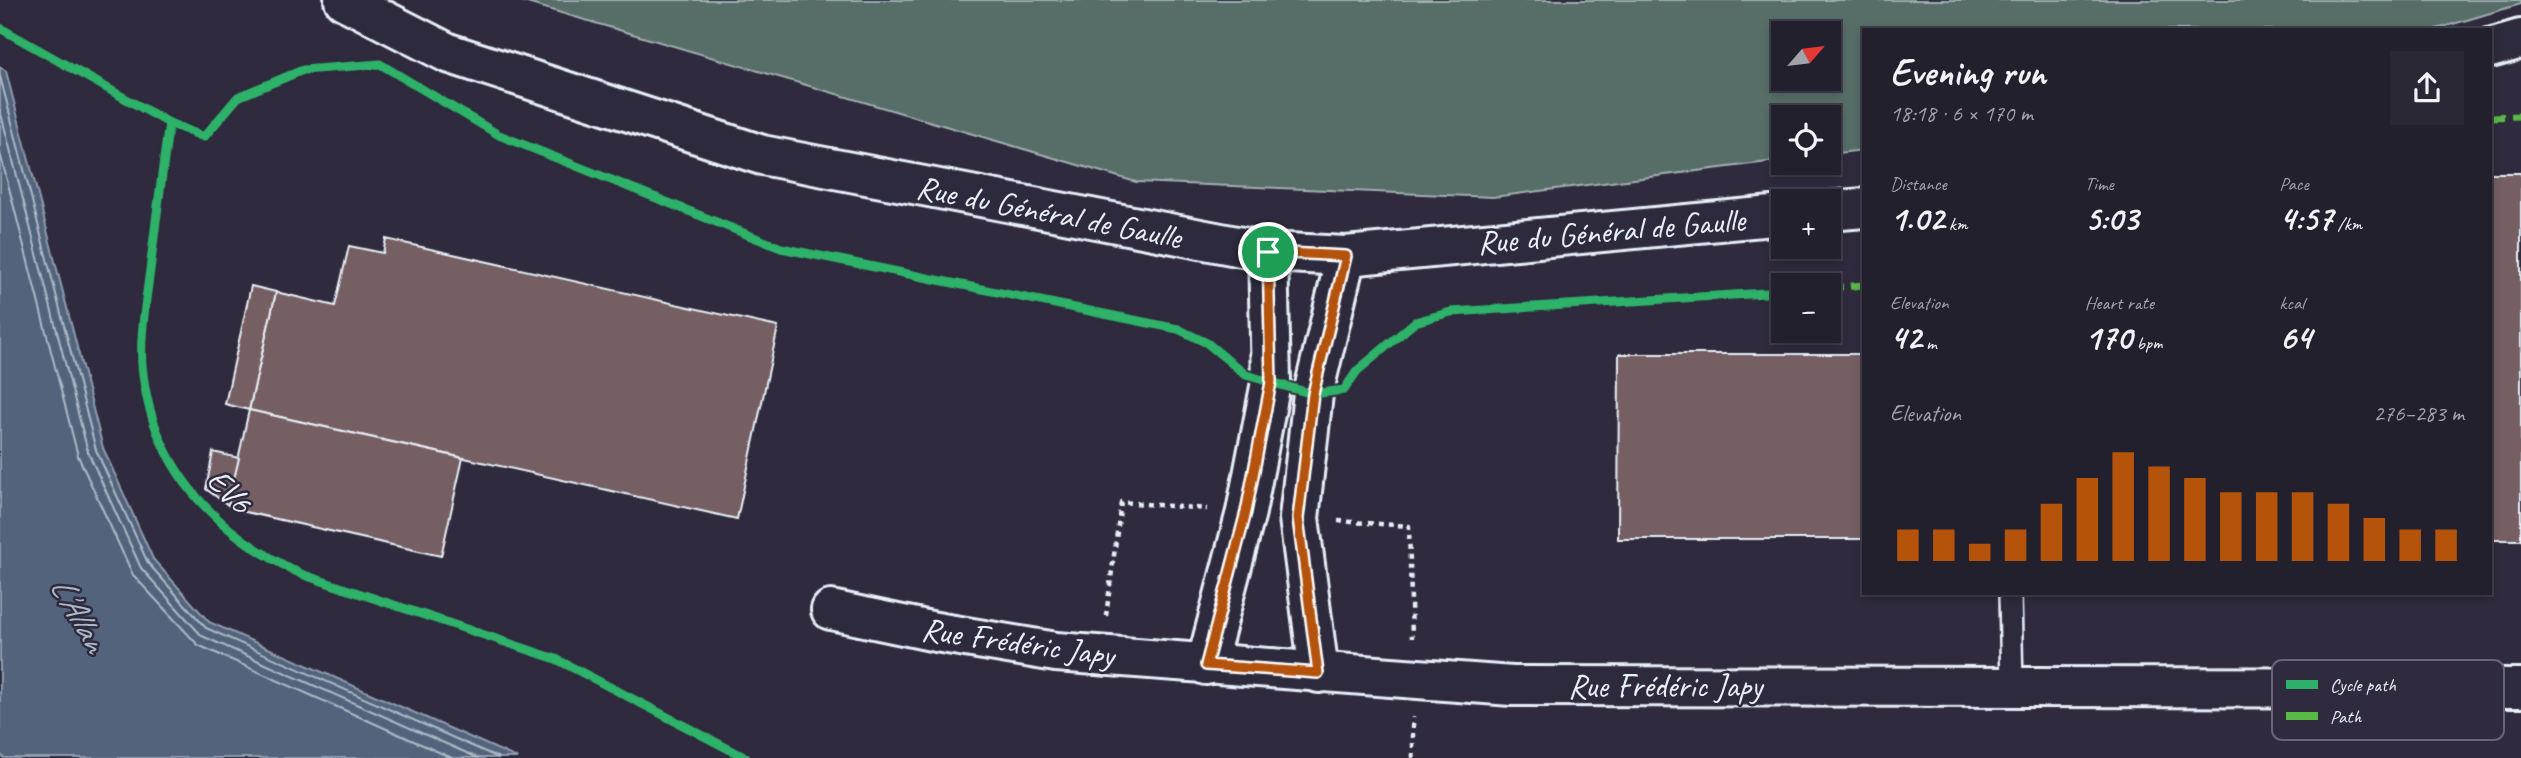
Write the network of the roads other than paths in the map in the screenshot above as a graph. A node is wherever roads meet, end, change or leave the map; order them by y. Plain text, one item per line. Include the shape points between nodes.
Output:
1 (344, 0) edge
2 (2521, 38) edge
3 (2492, 47) edge
4 (1862, 208) edge
5 (1841, 210) edge
6 (1771, 216) edge
7 (1268, 252) junction
8 (1346, 256) junction
9 (2010, 595) edge
10 (831, 610) dead end
11 (1206, 665) junction
12 (1318, 673) junction
13 (2012, 687) junction
14 (2272, 688) edge

1 - 7 street, Rue du Général de Gaulle via 448,54 762,155
2 - 3 street
4 - 5 street
6 - 8 street, Rue du Général de Gaulle
7 - 8 street, Rue du Général de Gaulle
7 - 11 street via 1271,382 1246,512
8 - 12 street via 1313,394 1298,518
9 - 13 lane
10 - 11 street, Rue Frédéric Japy via 1056,652
11 - 12 street, Rue Frédéric Japy
12 - 13 street, Rue Frédéric Japy via 1512,686
13 - 14 street, Rue Frédéric Japy

